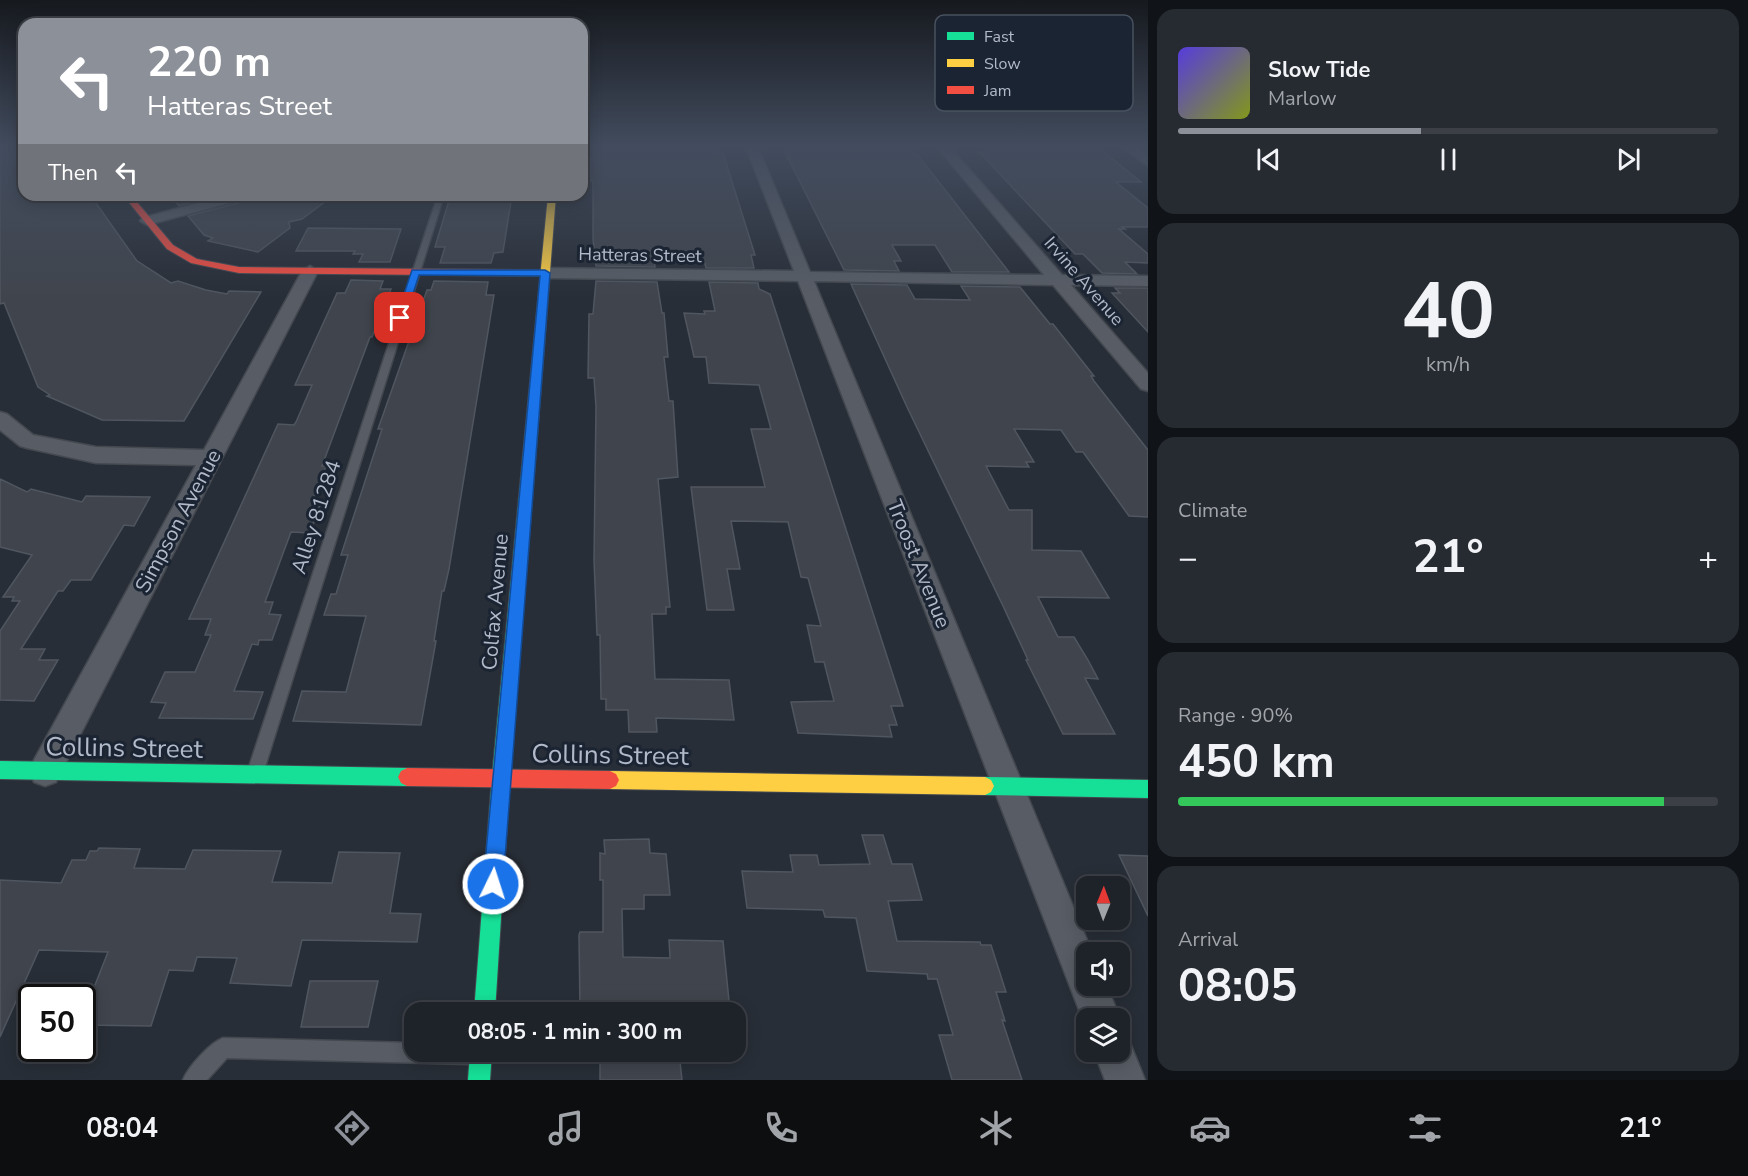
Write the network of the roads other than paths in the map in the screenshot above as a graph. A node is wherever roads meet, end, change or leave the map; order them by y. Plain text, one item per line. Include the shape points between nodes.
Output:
1 (772, 197) edge
2 (987, 197) edge
3 (132, 201) edge
4 (221, 201) edge
5 (439, 201) edge
6 (551, 201) edge
7 (147, 221) junction
8 (310, 271) junction
9 (415, 272) junction
10 (545, 273) junction
11 (804, 276) junction
12 (1057, 279) junction
13 (1148, 281) edge
14 (1148, 385) edge
15 (0, 419) edge
16 (213, 458) junction
17 (0, 770) edge
18 (45, 771) junction
19 (255, 774) junction
20 (501, 777) junction
21 (1008, 787) junction
22 (1148, 789) edge
23 (1076, 957) edge
24 (485, 1002) edge
25 (404, 1052) edge
26 (480, 1062) edge
27 (1118, 1062) edge
28 (193, 1080) edge
29 (479, 1080) edge
30 (1125, 1080) edge

1 - 11 street, Troost Avenue
2 - 12 street, Irvine Avenue
3 - 7 street, Hatteras Street
4 - 7 street
5 - 9 lane, Alley 81284
6 - 10 street, Colfax Avenue
7 - 8 street, Hatteras Street via 170,247 194,261 239,270
8 - 9 street, Hatteras Street
8 - 16 street, Simpson Avenue
9 - 10 street, Hatteras Street
9 - 19 lane, Alley 81284
10 - 11 street, Hatteras Street
10 - 20 street, Colfax Avenue
11 - 12 street, Hatteras Street
11 - 21 street, Troost Avenue
12 - 13 street, Hatteras Street
12 - 14 street, Irvine Avenue
15 - 16 street via 27,441 96,455
16 - 18 street, Simpson Avenue
17 - 18 street, Collins Street
18 - 19 street, Collins Street
19 - 20 street, Collins Street
20 - 21 street, Collins Street
20 - 24 street, Colfax Avenue
21 - 22 street, Collins Street
21 - 23 street, Troost Avenue
25 - 28 lane via 223,1048
26 - 29 street
27 - 30 street

